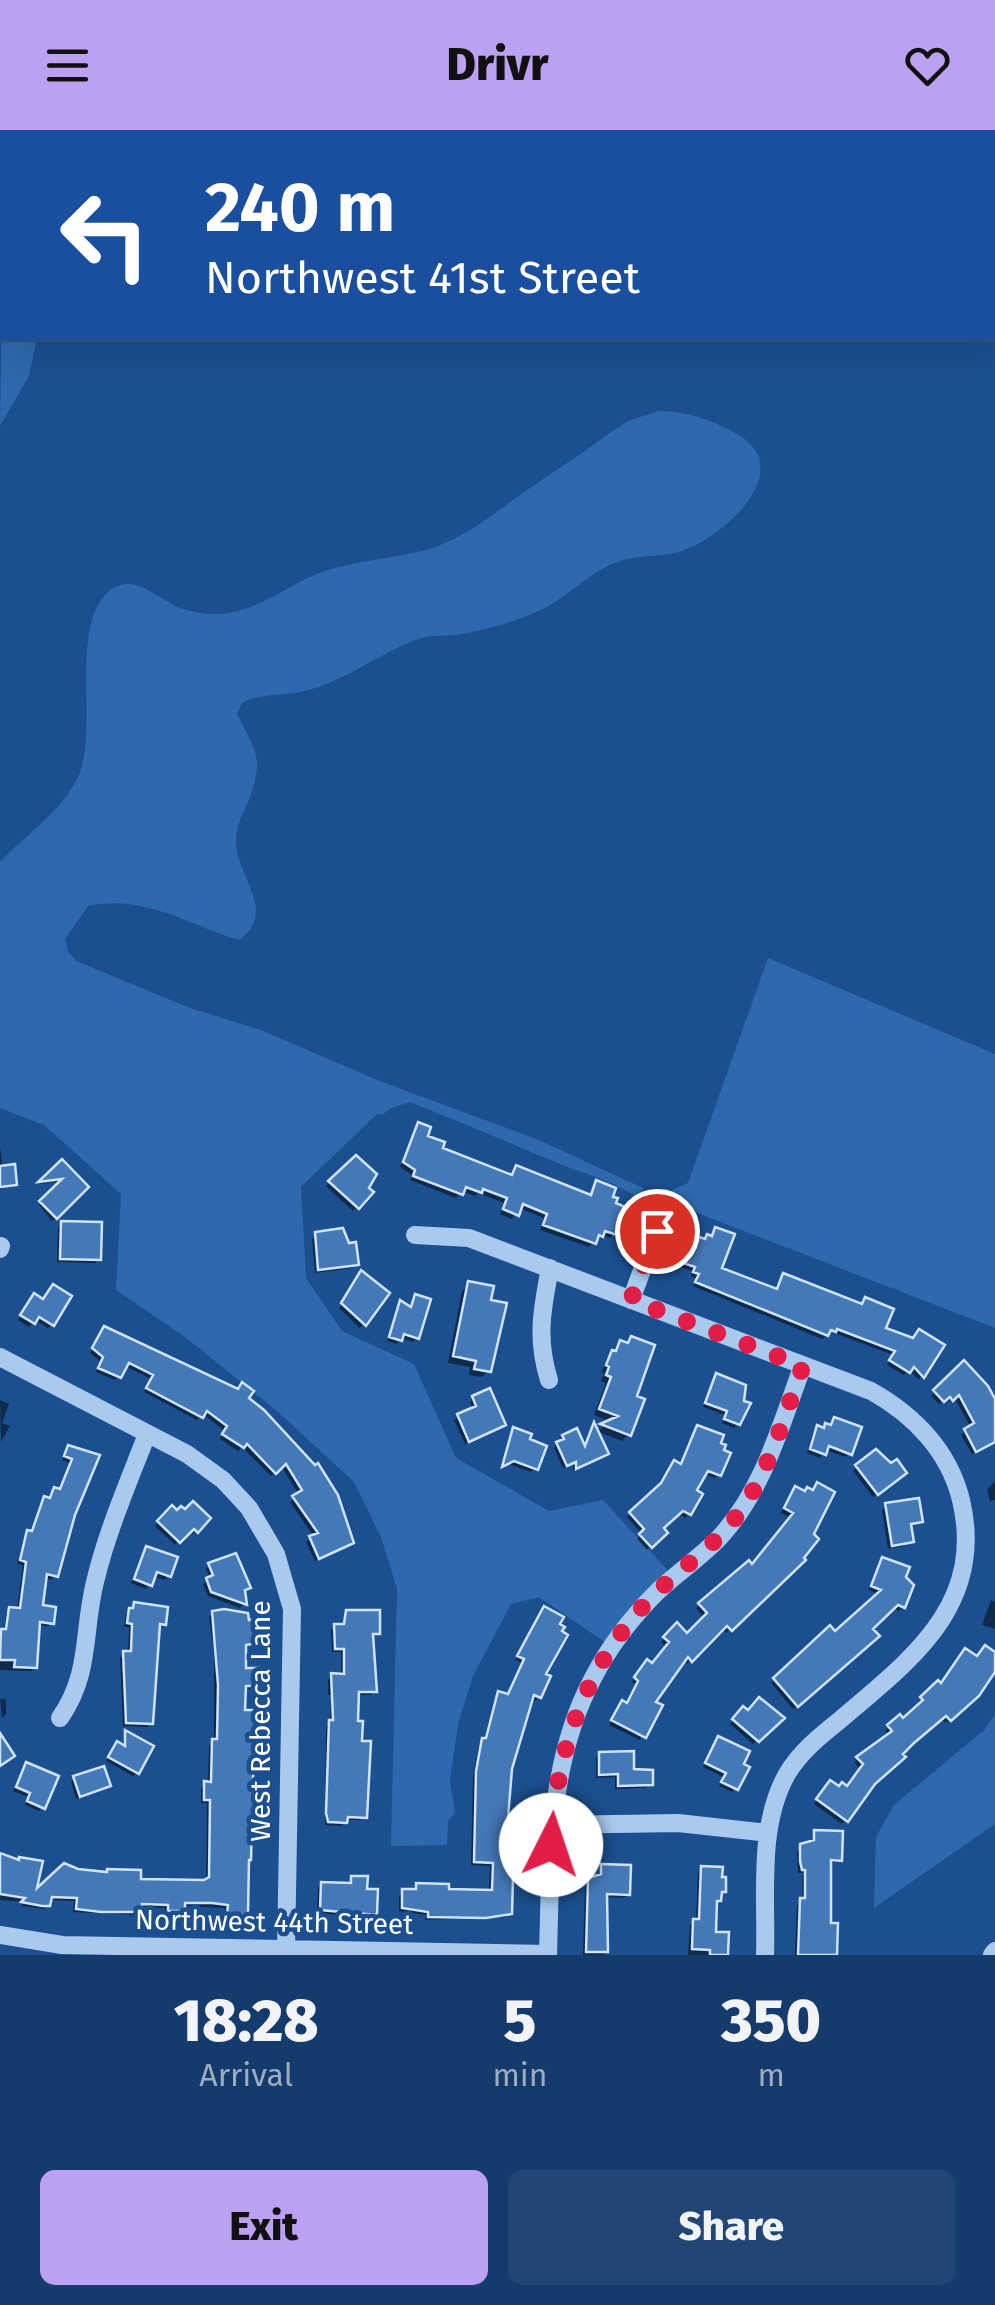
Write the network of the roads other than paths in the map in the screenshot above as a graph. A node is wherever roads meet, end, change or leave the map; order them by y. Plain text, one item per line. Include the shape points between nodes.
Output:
1 (666, 1205) dead end
2 (416, 1235) dead end
3 (550, 1268) junction
4 (631, 1300) junction
5 (0, 1357) edge
6 (803, 1366) junction
7 (549, 1380) dead end
8 (147, 1434) junction
9 (60, 1718) dead end
10 (552, 1825) junction
11 (768, 1832) junction
12 (0, 1934) edge
13 (286, 1950) junction
14 (548, 1955) edge
15 (766, 1955) edge

1 - 4 street
2 - 3 street via 470,1238
3 - 4 street
3 - 7 street via 540,1324
4 - 6 street
5 - 8 street, West Rebecca Lane
6 - 10 street via 744,1506 642,1608 593,1678 565,1749
6 - 11 street via 871,1391 928,1436 955,1480 965,1543 962,1574 935,1632 801,1754 780,1788
8 - 9 street via 95,1581 82,1677
8 - 13 street, West Rebecca Lane via 223,1480 249,1508 286,1580 292,1609
10 - 11 street via 678,1823
10 - 14 street
11 - 15 street
12 - 13 street, Northwest 44th Street via 62,1944
13 - 14 street, Northwest 44th Street

